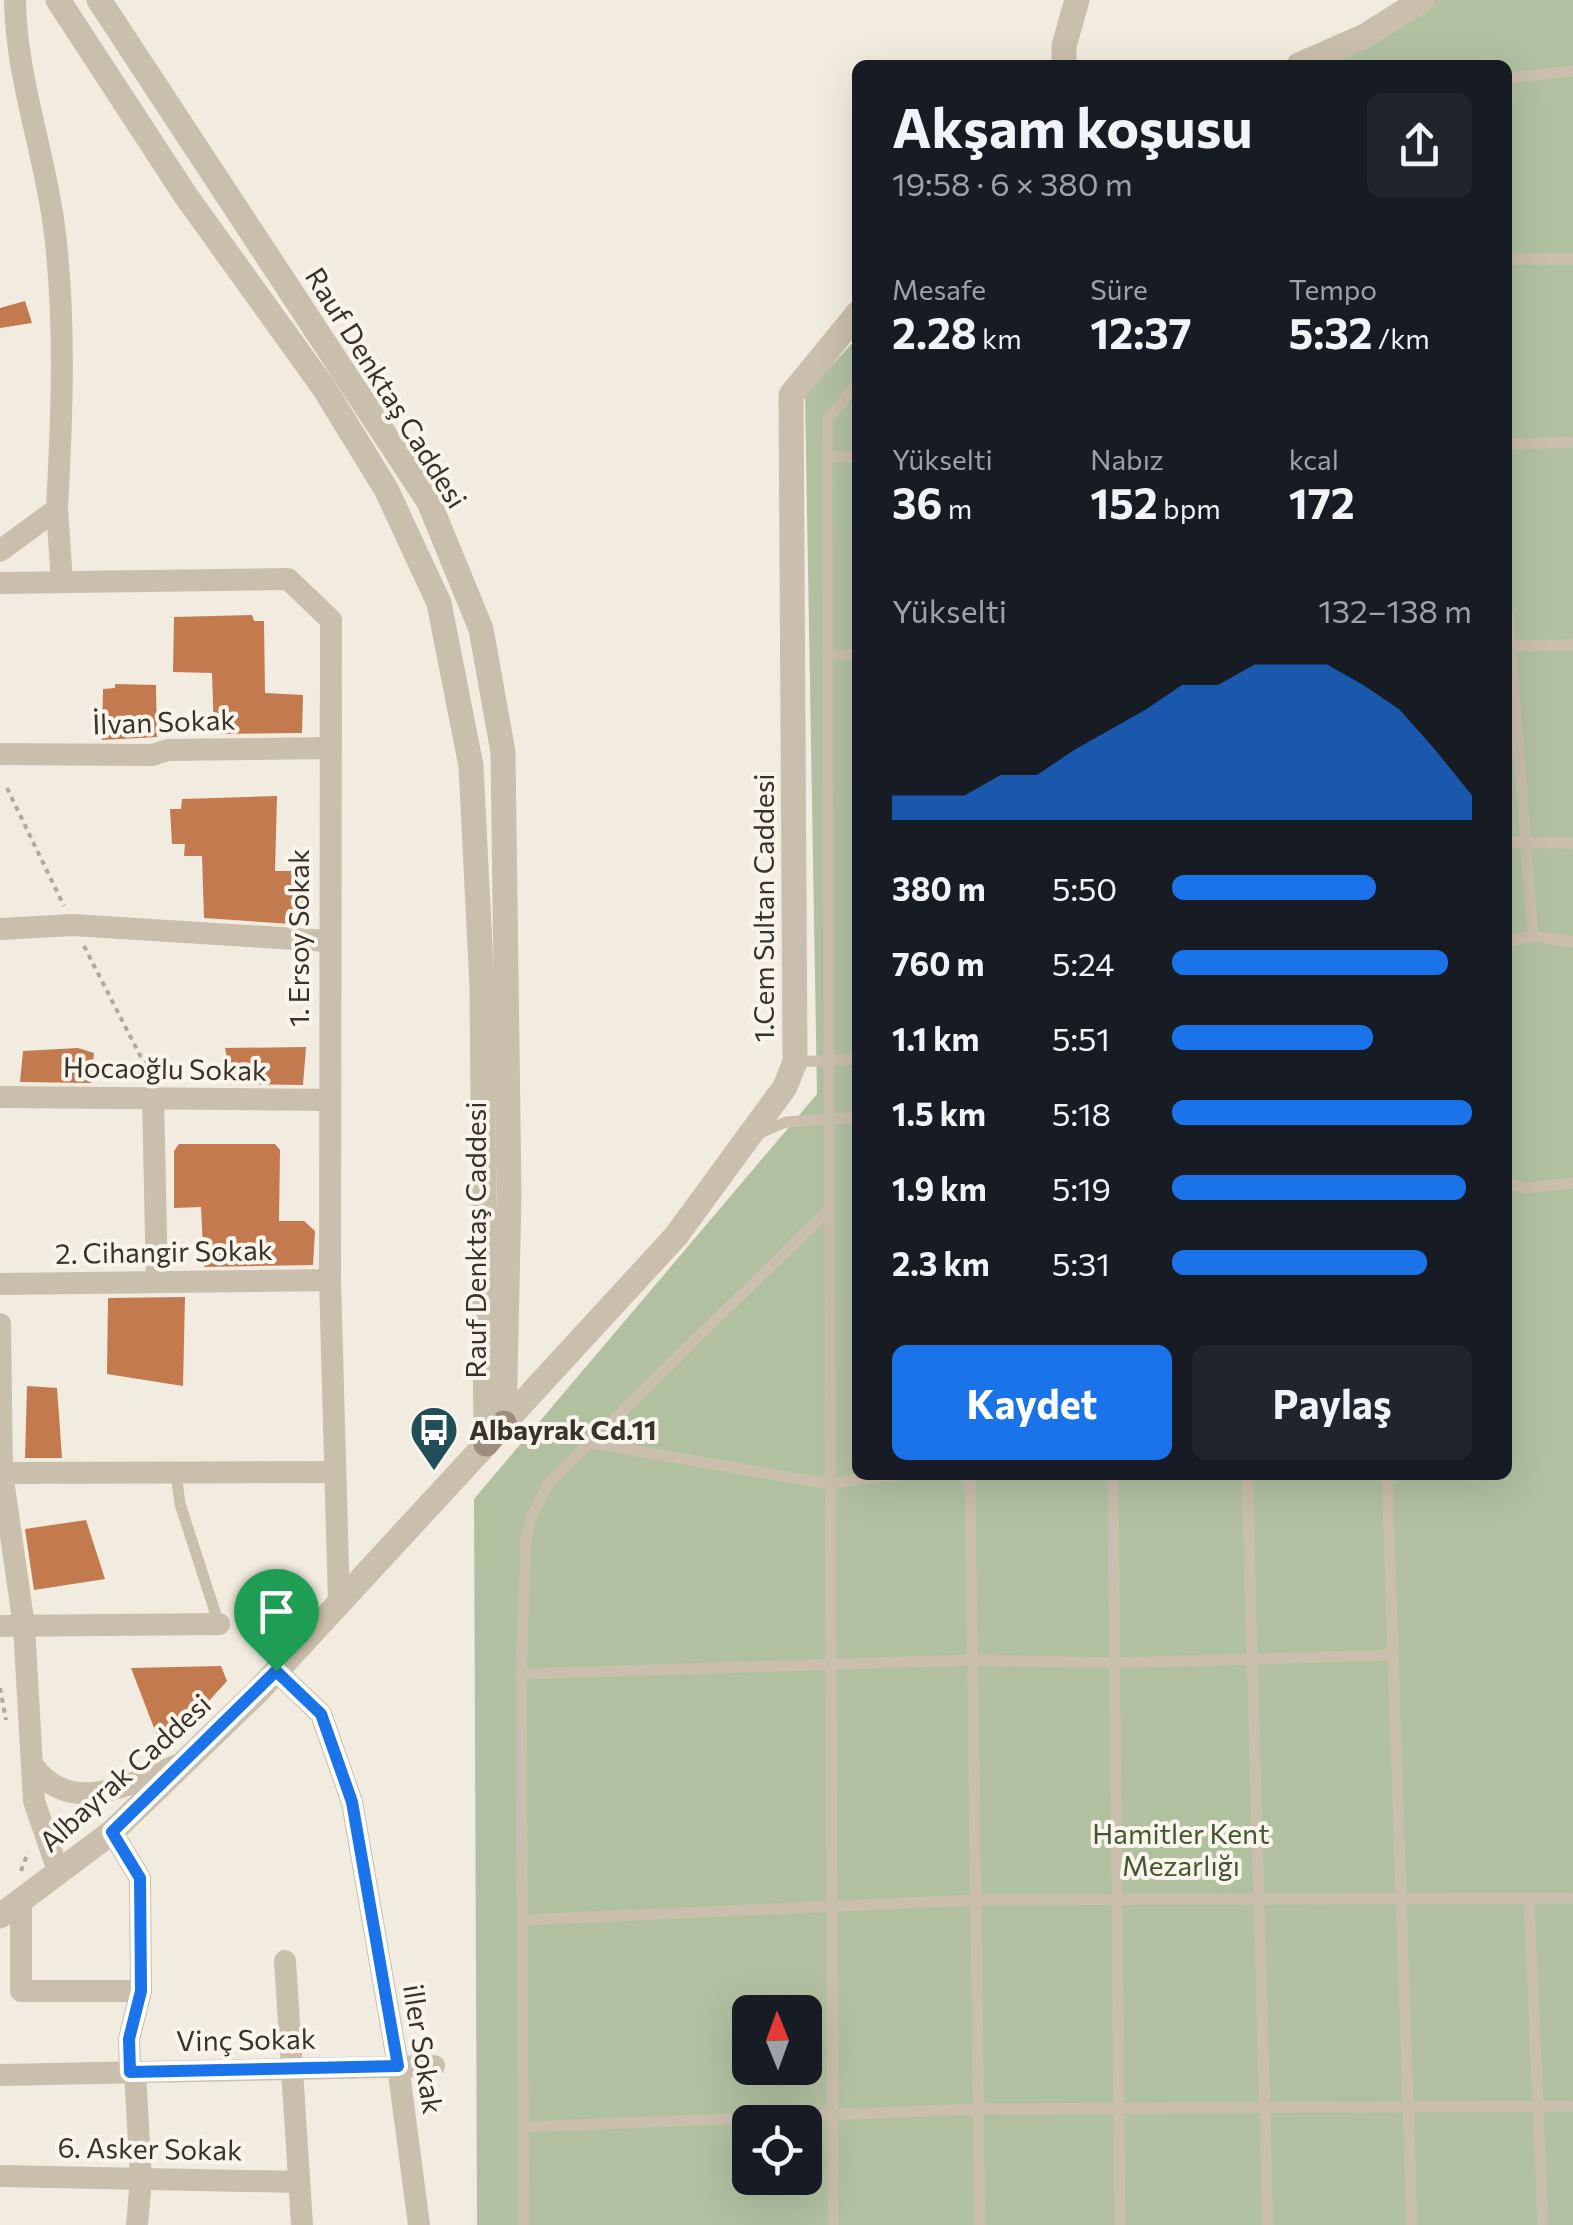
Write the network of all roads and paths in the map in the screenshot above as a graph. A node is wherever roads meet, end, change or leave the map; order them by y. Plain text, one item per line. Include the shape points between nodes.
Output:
1 (15, 0) edge
2 (58, 0) edge
3 (99, 0) edge
4 (1077, 0) edge
5 (1422, 0) edge
6 (1064, 60) edge
7 (1310, 60) edge
8 (1573, 71) edge
9 (1512, 78) edge
10 (1512, 259) edge
11 (1573, 259) edge
12 (852, 320) edge
13 (852, 390) edge
14 (1573, 442) edge
15 (1512, 444) edge
16 (827, 457) junction
17 (852, 457) edge
18 (57, 509) junction
19 (0, 551) edge
20 (0, 582) edge
21 (62, 582) junction
22 (1512, 646) edge
23 (1573, 646) edge
24 (852, 655) edge
25 (827, 656) junction
26 (1512, 690) edge
27 (331, 748) junction
28 (0, 754) edge
29 (1512, 842) edge
30 (1526, 843) junction
31 (1573, 843) edge
32 (0, 929) edge
33 (1533, 936) junction
34 (1512, 940) edge
35 (328, 941) junction
36 (1573, 942) edge
37 (830, 1060) junction
38 (852, 1060) edge
39 (795, 1062) junction
40 (0, 1097) edge
41 (153, 1098) junction
42 (329, 1100) junction
43 (852, 1118) edge
44 (830, 1120) junction
45 (747, 1139) junction
46 (1573, 1183) edge
47 (1512, 1185) edge
48 (829, 1209) junction
49 (330, 1280) junction
50 (157, 1282) junction
51 (0, 1284) edge
52 (0, 1324) edge
53 (504, 1422) junction
54 (591, 1443) junction
55 (486, 1444) junction
56 (335, 1472) junction
57 (176, 1473) junction
58 (1, 1474) edge
59 (857, 1480) edge
60 (970, 1480) edge
61 (1113, 1480) edge
62 (1247, 1480) edge
63 (1388, 1480) edge
64 (829, 1484) junction
65 (339, 1604) junction
66 (219, 1624) joint
67 (12, 1626) edge
68 (1393, 1655) junction
69 (972, 1660) junction
70 (1252, 1661) junction
71 (1114, 1663) junction
72 (831, 1665) junction
73 (276, 1671) junction
74 (521, 1674) junction
75 (184, 1763) junction
76 (32, 1764) junction
77 (112, 1832) junction
78 (59, 1874) junction
79 (1402, 1898) junction
80 (1529, 1898) junction
81 (1573, 1898) edge
82 (1114, 1899) junction
83 (1260, 1899) junction
84 (974, 1900) junction
85 (831, 1908) junction
86 (11, 1909) edge
87 (524, 1920) junction
88 (285, 1961) dead end
89 (141, 1991) junction
90 (398, 2066) junction
91 (434, 2066) dead end
92 (292, 2069) junction
93 (132, 2072) junction
94 (0, 2075) edge
95 (1538, 2106) junction
96 (1573, 2106) edge
97 (1409, 2107) junction
98 (1117, 2108) junction
99 (1265, 2108) junction
100 (978, 2109) junction
101 (831, 2117) junction
102 (524, 2126) junction
103 (0, 2176) edge
104 (141, 2179) junction
105 (299, 2182) junction
106 (137, 2225) edge
107 (302, 2225) edge
108 (419, 2225) edge
109 (524, 2225) edge
110 (833, 2225) edge
111 (980, 2225) edge
112 (1120, 2225) edge
113 (1268, 2225) edge
114 (1412, 2225) edge
115 (1543, 2225) edge

1 - 18 street via 16,38 54,225
2 - 55 street, Rauf Denktaş Caddesi via 186,196 324,388 386,489 439,602 471,766 482,1005
3 - 53 street, Rauf Denktaş Caddesi via 429,502 481,629 503,752 509,1195
4 - 6 street
5 - 7 street
8 - 9 lane
10 - 11 lane
12 - 39 street, 1.Cem Sultan Caddesi via 791,394
13 - 16 lane via 828,418
14 - 15 lane
16 - 17 lane
16 - 25 lane
18 - 19 street
18 - 21 street
20 - 21 street, 1. Ersoy Sokak
21 - 27 street, 1. Ersoy Sokak via 288,578 331,620
22 - 23 lane
24 - 25 lane
25 - 37 lane
26 - 30 lane
27 - 28 street, İlvan Sokak
27 - 35 street, 1. Ersoy Sokak
29 - 30 lane
30 - 31 lane
30 - 33 lane
32 - 35 street via 74,925
33 - 34 lane
33 - 36 lane
35 - 42 street, 1. Ersoy Sokak
37 - 38 lane
37 - 39 lane
37 - 44 lane
39 - 45 street, 1.Cem Sultan Caddesi
40 - 41 street, Hocaoğlu Sokak
41 - 42 street, Hocaoğlu Sokak
41 - 50 street
42 - 49 street, 1. Ersoy Sokak
43 - 44 lane
44 - 45 lane via 786,1122
44 - 48 lane
45 - 53 street, 1.Cem Sultan Caddesi via 676,1236
46 - 47 lane
48 - 54 lane
48 - 64 lane
49 - 50 street, 2. Cihangir Sokak
49 - 56 street, 1. Ersoy Sokak
50 - 51 street, 2. Cihangir Sokak
52 - 58 street
53 - 55 main road
54 - 64 lane
54 - 74 lane via 548,1484 530,1520
55 - 65 street, Albayrak Caddesi
56 - 57 street
56 - 65 street, 1. Ersoy Sokak
57 - 58 street
57 - 66 lane
58 - 67 street
59 - 64 lane
60 - 69 lane
61 - 71 lane
62 - 70 lane
63 - 68 lane
64 - 72 lane
65 - 73 street, Albayrak Caddesi
66 - 67 street
67 - 76 street
68 - 70 lane
68 - 79 lane
69 - 71 lane
69 - 72 lane
69 - 84 lane
70 - 71 lane
70 - 83 lane
71 - 82 lane
72 - 74 lane
72 - 85 lane
73 - 75 street, Albayrak Caddesi
73 - 90 street, iller Sokak via 321,1714 352,1802
74 - 87 lane
75 - 76 street via 99,1795 52,1788
75 - 77 street, Albayrak Caddesi
76 - 78 street via 34,1801
77 - 78 street, Albayrak Caddesi
77 - 89 street via 140,1878
78 - 86 street, Albayrak Caddesi
79 - 80 lane
79 - 83 lane
79 - 97 lane
80 - 81 lane
80 - 95 lane
82 - 83 lane
82 - 84 lane
82 - 98 lane
83 - 99 lane
84 - 85 lane
84 - 100 lane
85 - 87 lane
85 - 101 lane
86 - 89 street via 21,1991
87 - 102 lane
88 - 92 street
89 - 93 street via 129,2039
90 - 91 street, Vinç Sokak
90 - 92 street, Vinç Sokak
90 - 108 street, iller Sokak
92 - 93 street, Vinç Sokak
92 - 105 street
93 - 94 street, Vinç Sokak
93 - 104 street
95 - 96 lane
95 - 97 lane
95 - 115 lane
97 - 99 lane
97 - 114 lane
98 - 99 lane
98 - 100 lane
98 - 112 lane
99 - 113 lane
100 - 101 lane
100 - 111 lane
101 - 102 lane
101 - 110 lane
102 - 109 lane
103 - 104 street, 6. Asker Sokak
104 - 105 street, 6. Asker Sokak
104 - 106 street
105 - 107 street

